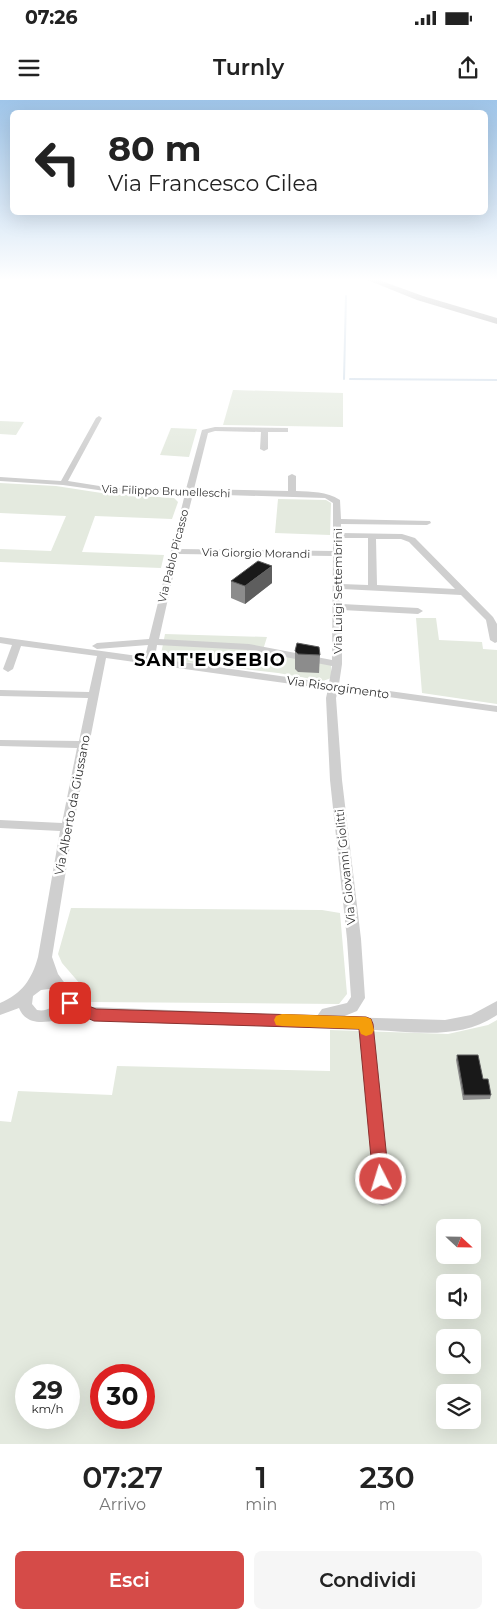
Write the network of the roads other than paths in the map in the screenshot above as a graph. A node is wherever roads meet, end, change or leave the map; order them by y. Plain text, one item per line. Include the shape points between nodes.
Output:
1 (99, 418) dead end
2 (265, 430) junction
3 (285, 430) dead end
4 (264, 449) dead end
5 (292, 476) dead end
6 (0, 479) edge
7 (63, 483) junction
8 (188, 493) junction
9 (292, 494) junction
10 (332, 498) joint
11 (338, 521) junction
12 (427, 523) dead end
13 (338, 535) junction
14 (372, 536) junction
15 (174, 551) junction
16 (337, 554) junction
17 (337, 586) junction
18 (373, 587) junction
19 (463, 592) junction
20 (336, 607) junction
21 (418, 611) dead end
22 (0, 640) edge
23 (495, 640) dead end
24 (153, 642) junction
25 (17, 643) junction
26 (99, 650) junction
27 (149, 661) junction
28 (337, 664) junction
29 (8, 669) dead end
30 (334, 687) junction
31 (0, 693) edge
32 (93, 695) junction
33 (497, 709) edge
34 (0, 743) edge
35 (83, 745) junction
36 (0, 824) edge
37 (67, 827) junction
38 (45, 957) junction
39 (58, 986) junction
40 (29, 991) junction
41 (66, 998) junction
42 (497, 1008) edge
43 (0, 1010) edge
44 (30, 1014) junction
45 (54, 1014) junction
46 (94, 1015) junction
47 (321, 1022) junction
48 (366, 1024) junction
49 (383, 1198) dead end

1 - 7 street
2 - 3 street, Via Pablo Picasso
2 - 4 street
2 - 8 street, Via Pablo Picasso via 215,429 205,432
5 - 9 street
6 - 7 street, Via Filippo Brunelleschi
7 - 8 street, Via Filippo Brunelleschi via 112,490
8 - 9 street, Via Filippo Brunelleschi
8 - 15 street, Via Pablo Picasso
9 - 10 street, Via Filippo Brunelleschi via 319,494
10 - 11 street, Via Luigi Settembrini via 337,502
11 - 12 street
11 - 13 street, Via Luigi Settembrini
13 - 14 street
13 - 16 street, Via Luigi Settembrini
14 - 18 street
14 - 19 street via 408,538
15 - 16 street, Via Giorgio Morandi
15 - 24 street, Via Pablo Picasso
16 - 17 street, Via Luigi Settembrini
17 - 18 street
17 - 20 street, Via Luigi Settembrini
18 - 19 street
19 - 23 street via 492,622
20 - 21 street
20 - 28 street, Via Luigi Settembrini
22 - 25 street, Via Risorgimento
24 - 26 street
24 - 27 street, Via Pablo Picasso
24 - 28 street via 249,646
25 - 26 street, Via Risorgimento
25 - 29 street
26 - 27 street, Via Risorgimento
26 - 32 street, Via Alberto da Giussano
27 - 30 street, Via Risorgimento
28 - 30 street, Via Luigi Settembrini
30 - 33 street, Via Risorgimento
30 - 47 street, Via Giovanni Giolitti via 331,698 336,780 358,998 352,1008 327,1013
31 - 32 street
32 - 35 street, Via Alberto da Giussano
34 - 35 street
35 - 37 street, Via Alberto da Giussano
36 - 37 street
37 - 38 street, Via Alberto da Giussano
38 - 39 street
38 - 40 street, Via Alberto da Giussano via 40,974
39 - 40 street via 41,984
39 - 41 street
40 - 43 street
40 - 44 street via 24,1006
41 - 45 street
41 - 46 street
42 - 48 street via 489,1015 457,1026
43 - 44 street
44 - 45 street via 40,1017
45 - 46 street
46 - 47 street
47 - 48 street
48 - 49 street

